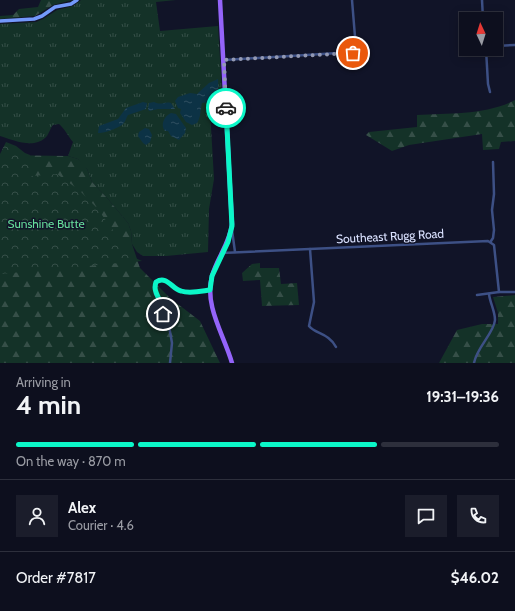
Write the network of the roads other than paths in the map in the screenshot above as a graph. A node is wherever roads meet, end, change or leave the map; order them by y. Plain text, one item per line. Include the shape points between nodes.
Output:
1 (77, 0) edge
2 (220, 0) edge
3 (352, 0) edge
4 (482, 0) edge
5 (483, 12) edge
6 (0, 21) edge
7 (515, 45) edge
8 (503, 46) edge
9 (486, 56) edge
10 (224, 60) junction
11 (490, 92) dead end
12 (493, 162) dead end
13 (231, 229) junction
14 (491, 241) junction
15 (310, 249) junction
16 (235, 252) junction
17 (222, 253) junction
18 (210, 290) junction
19 (499, 292) junction
20 (515, 292) edge
21 (489, 294) junction
22 (477, 295) dead end
23 (336, 347) dead end
24 (170, 363) edge
25 (232, 363) edge
26 (474, 363) edge

1 - 6 main road via 34,19
2 - 10 main road
3 - 10 street via 356,49 354,52
4 - 5 street
7 - 8 street
9 - 11 street
10 - 13 main road
12 - 14 street via 494,230
13 - 16 street
13 - 17 main road
14 - 15 street, Southeast Rugg Road
14 - 19 street
15 - 16 street, Southeast Rugg Road
15 - 23 street via 314,302 309,326 326,336
16 - 17 street, Southeast Rugg Road
17 - 18 main road via 212,276
18 - 24 street via 181,292 165,280 156,282 155,294 169,326 172,343
18 - 25 main road via 214,313
19 - 20 street
19 - 21 street
21 - 22 street
21 - 26 street via 495,315 494,325 478,350

